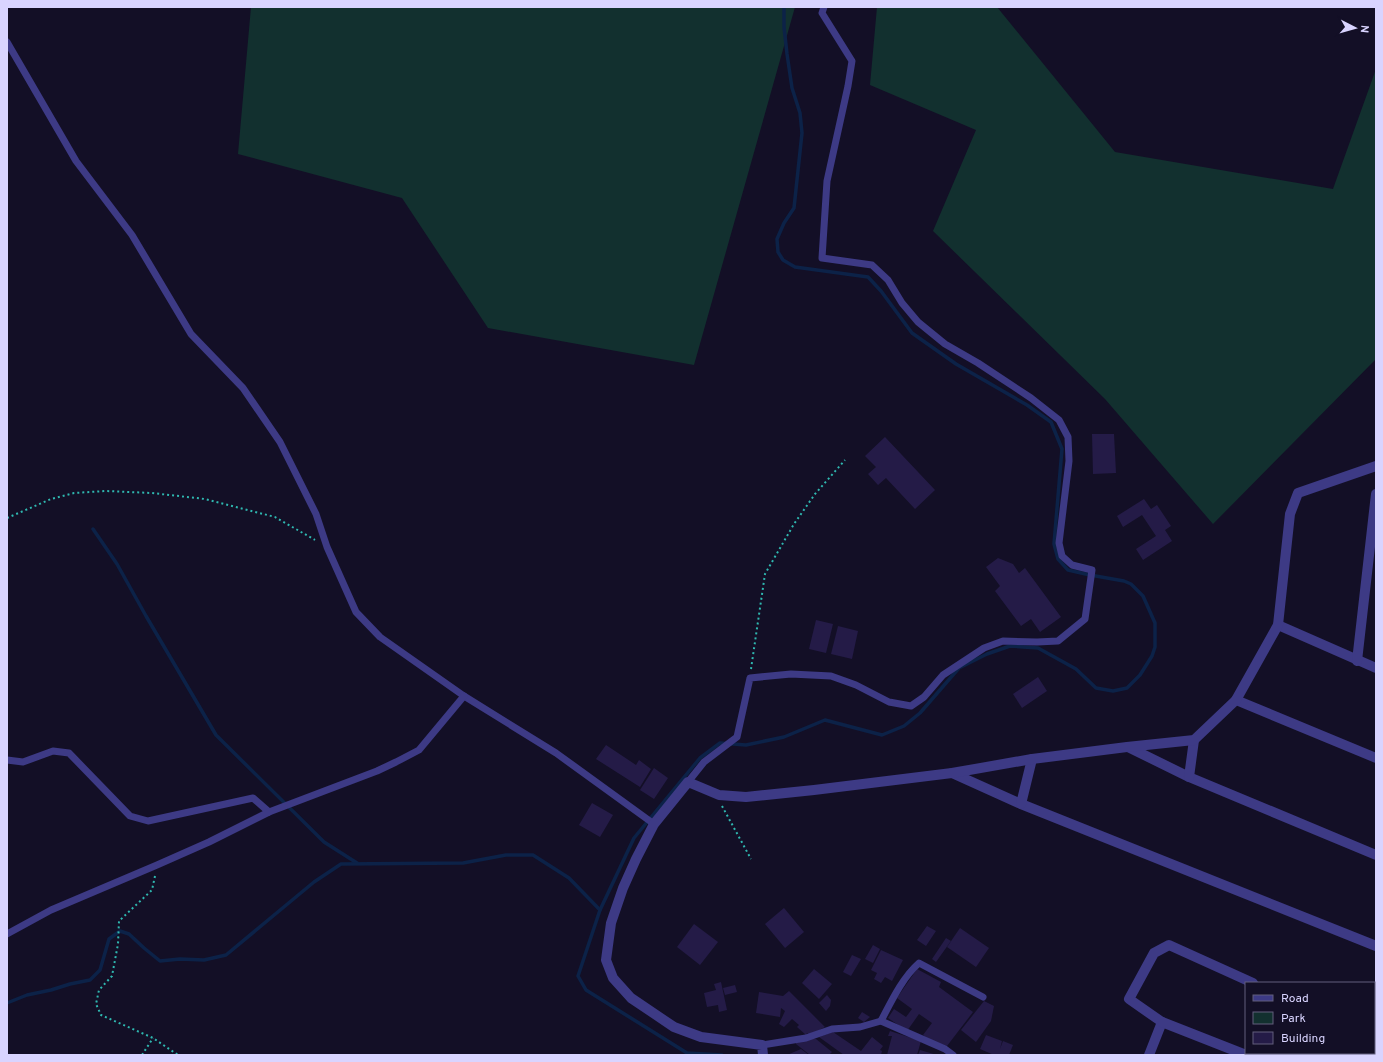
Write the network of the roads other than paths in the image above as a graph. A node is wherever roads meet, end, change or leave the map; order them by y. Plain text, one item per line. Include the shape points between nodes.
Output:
1 (824, 7) edge
2 (7, 42) edge
3 (1376, 466) edge
4 (1376, 494) edge
5 (1278, 625) junction
6 (1357, 661) junction
7 (1376, 668) edge
8 (464, 696) junction
9 (1236, 700) junction
10 (1194, 740) junction
11 (1127, 747) junction
12 (1376, 758) edge
13 (1032, 759) junction
14 (7, 760) edge
15 (952, 773) junction
16 (1189, 777) junction
17 (688, 782) junction
18 (1021, 804) junction
19 (269, 812) junction
20 (654, 824) junction
21 (1376, 854) edge
22 (7, 934) edge
23 (1376, 946) edge
24 (1251, 982) edge
25 (983, 997) dead end
26 (881, 1022) junction
27 (1162, 1022) junction
28 (763, 1050) edge
29 (953, 1055) edge
30 (1149, 1055) edge
31 (1246, 1055) edge

1 - 17 lane via 822,13 852,61 827,181 822,258 872,265 888,280 918,322 944,344 985,367 1059,420 1068,437 1069,461 1059,543 1062,556 1072,565 1092,570 1085,619 1058,641 1003,641 984,648 943,675 924,697 911,706 889,702 856,685 831,676 791,674 750,678 737,736 704,762
2 - 8 lane via 76,161 132,235 191,334 243,388 280,442 316,514 327,547 356,612 380,637
3 - 5 street via 1298,494 1290,514
4 - 6 street
5 - 6 street
5 - 9 street
6 - 7 street
8 - 19 lane via 419,750 377,771
8 - 20 lane via 556,753
9 - 10 street
9 - 12 street
10 - 11 street
10 - 16 street
11 - 13 street
11 - 16 street
13 - 15 street
13 - 18 street
14 - 19 lane via 23,762 53,750 69,753 130,816 148,821 253,798
15 - 17 street via 746,797 719,795
15 - 18 street
16 - 21 street
17 - 20 street
18 - 23 street
19 - 22 lane via 209,842 51,910
20 - 28 street via 623,888 611,923 606,960 613,978 632,998 674,1027 701,1037
24 - 27 street via 1169,945 1154,953 1129,999
25 - 26 lane via 919,963 911,970
26 - 28 lane via 832,1029
26 - 29 lane via 945,1049
27 - 30 street
27 - 31 street

